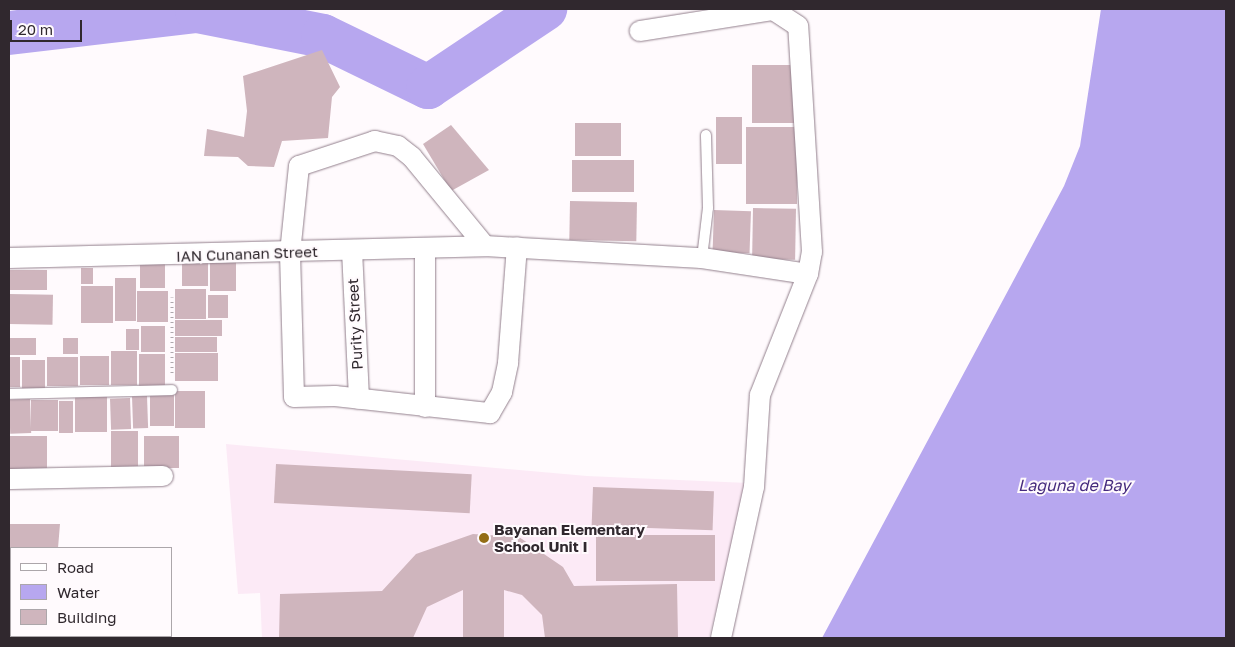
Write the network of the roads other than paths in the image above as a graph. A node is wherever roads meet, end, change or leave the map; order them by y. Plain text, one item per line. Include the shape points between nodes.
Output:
1 (640, 31) dead end
2 (706, 135) dead end
3 (485, 246) junction
4 (517, 247) junction
5 (425, 248) junction
6 (352, 250) junction
7 (290, 253) junction
8 (9, 258) edge
9 (702, 258) junction
10 (808, 274) junction
11 (172, 390) road end
12 (9, 394) edge
13 (359, 398) junction
14 (425, 407) junction
15 (163, 476) dead end
16 (9, 479) edge
17 (721, 638) edge

1 - 10 street via 773,10 798,26 812,252
2 - 9 lane via 708,208
3 - 4 street, IAN Cunanan Street
3 - 5 street, IAN Cunanan Street
3 - 7 street via 412,157 398,146 375,141 299,166
4 - 9 street, IAN Cunanan Street
4 - 14 street via 512,331 502,392 496,408 490,413 478,413
5 - 6 street, IAN Cunanan Street
5 - 14 street
6 - 7 street, IAN Cunanan Street
6 - 13 street, Purity Street
7 - 8 street, IAN Cunanan Street
7 - 13 street via 292,393 297,398
9 - 10 street, IAN Cunanan Street
10 - 17 street via 760,394 754,487
11 - 12 lane
13 - 14 street
15 - 16 street

